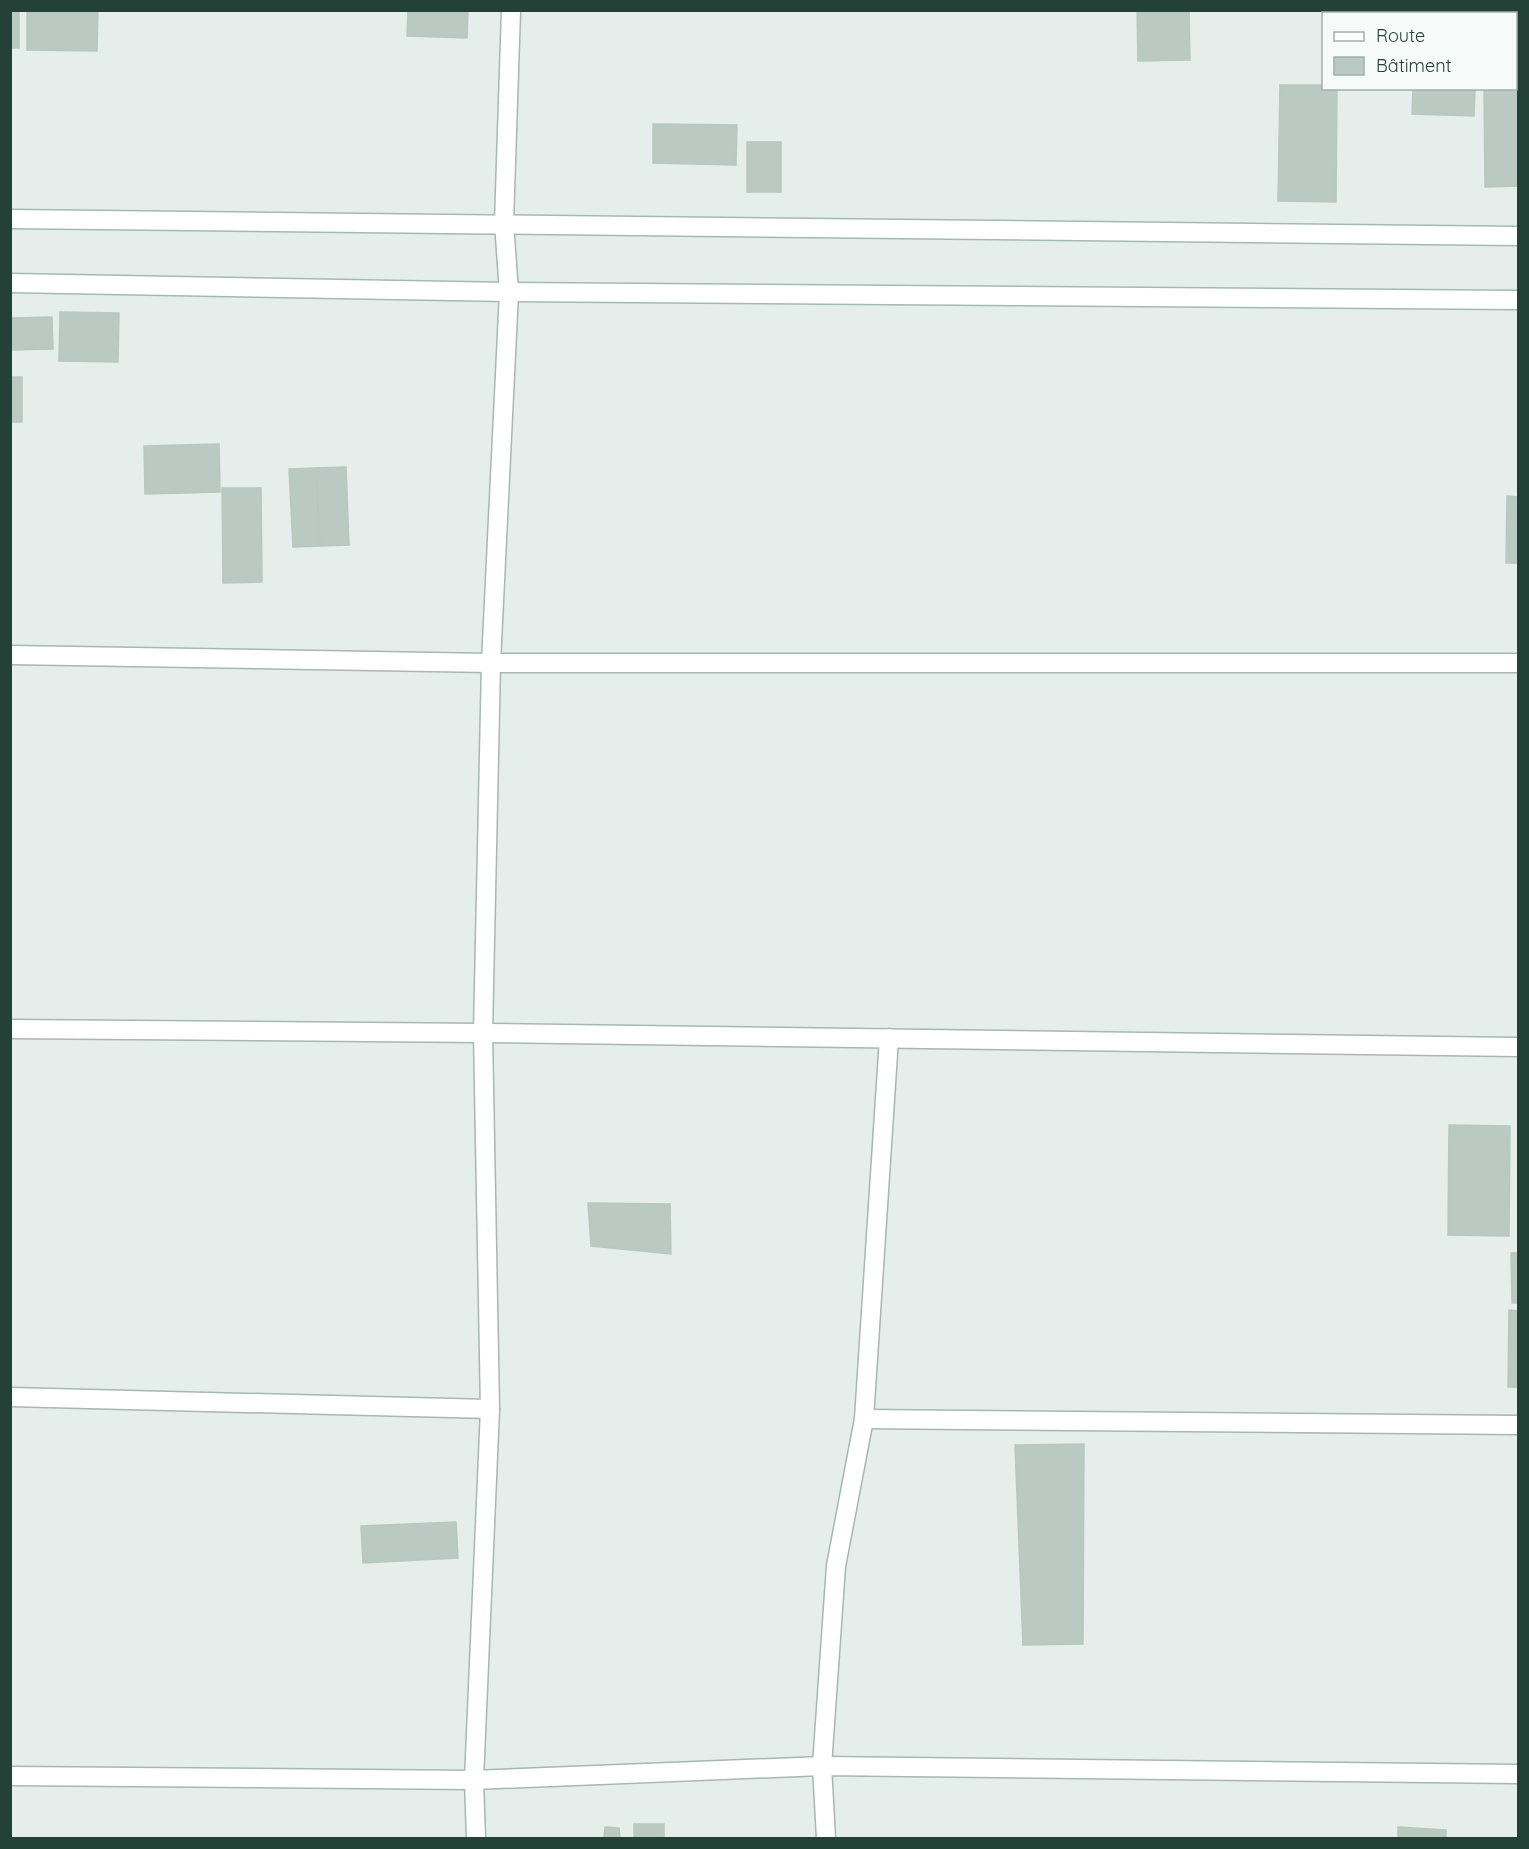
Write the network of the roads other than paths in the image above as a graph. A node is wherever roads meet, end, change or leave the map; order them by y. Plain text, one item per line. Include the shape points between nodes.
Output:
1 (511, 10) edge
2 (10, 219) edge
3 (504, 223) junction
4 (1518, 236) edge
5 (10, 283) edge
6 (509, 292) junction
7 (1518, 300) edge
8 (10, 655) edge
9 (491, 663) junction
10 (1518, 663) edge
11 (10, 1029) edge
12 (483, 1033) junction
13 (889, 1038) junction
14 (1518, 1047) edge
15 (10, 1397) edge
16 (490, 1409) junction
17 (864, 1419) junction
18 (1518, 1425) edge
19 (822, 1766) junction
20 (1518, 1774) edge
21 (10, 1776) edge
22 (474, 1780) junction
23 (476, 1839) edge
24 (826, 1839) edge

1 - 3 street
2 - 3 street
3 - 4 street
3 - 6 street
5 - 6 street
6 - 7 street
6 - 9 street
8 - 9 street
9 - 10 street
9 - 12 street
11 - 12 street
12 - 13 street
12 - 16 street
13 - 14 street
13 - 17 street
15 - 16 street
16 - 22 street
17 - 18 street
17 - 19 street via 836,1566
19 - 20 street
19 - 22 street
19 - 24 street
21 - 22 street
22 - 23 street

